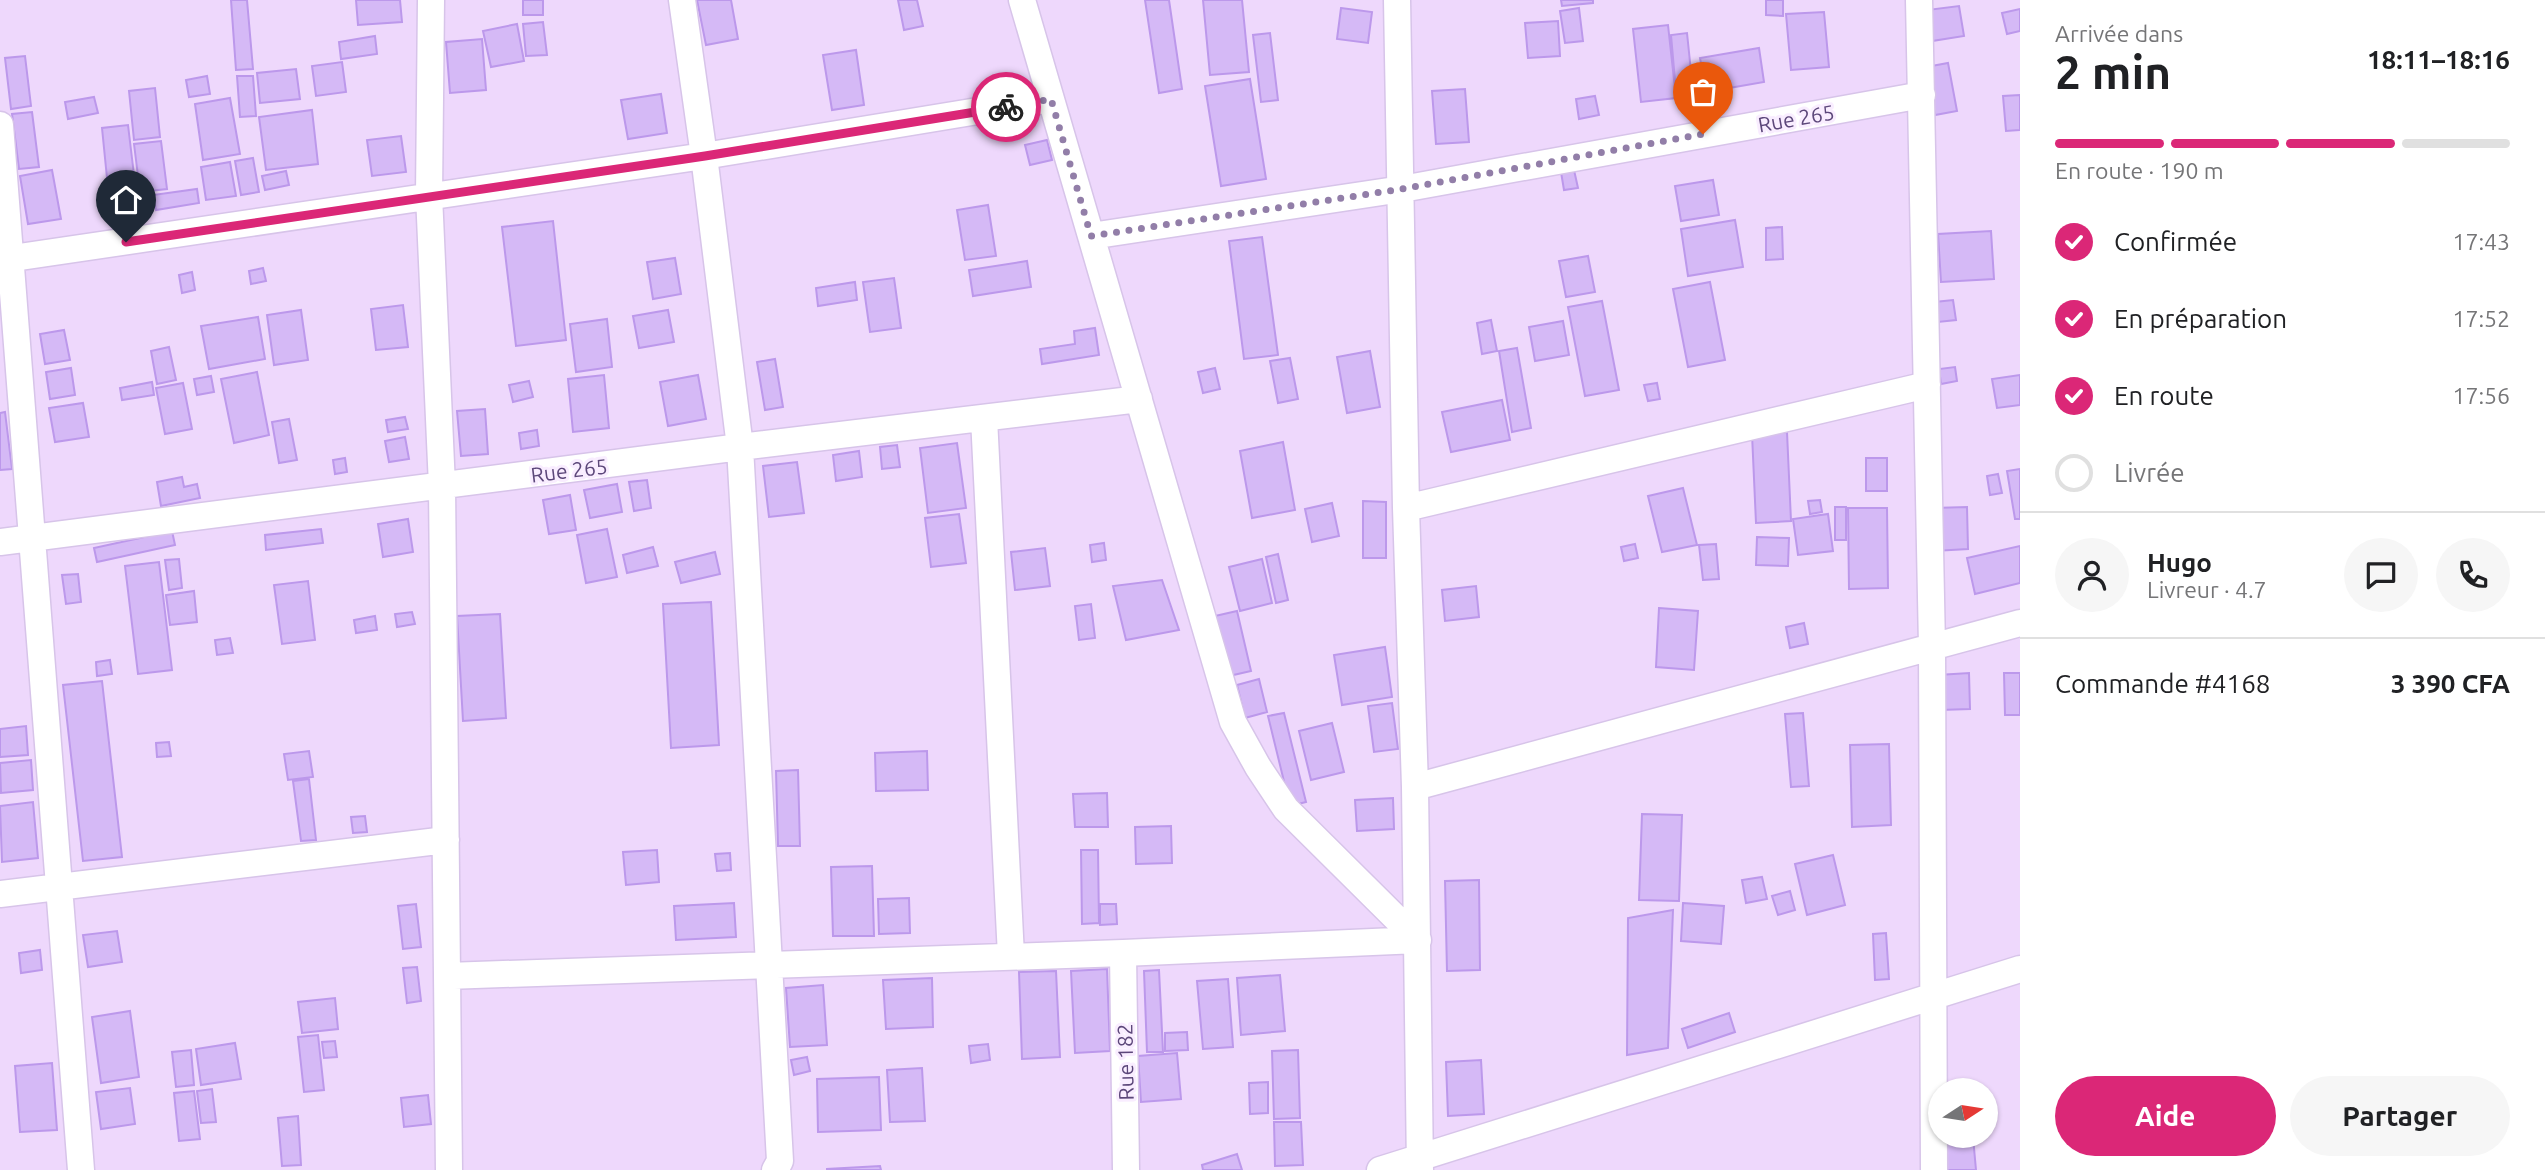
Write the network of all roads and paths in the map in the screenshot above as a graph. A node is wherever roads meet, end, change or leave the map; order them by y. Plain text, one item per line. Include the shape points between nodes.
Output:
1 (431, 0) edge
2 (682, 0) edge
3 (1022, 0) edge
4 (1397, 0) edge
5 (1919, 0) edge
6 (1922, 95) junction
7 (1051, 99) junction
8 (0, 125) edge
9 (705, 156) junction
10 (1402, 189) junction
11 (429, 195) junction
12 (1091, 236) junction
13 (5, 259) edge
14 (1927, 385) junction
15 (1139, 399) junction
16 (984, 418) junction
17 (740, 447) junction
18 (442, 486) junction
19 (1406, 508) junction
20 (32, 537) junction
21 (0, 542) edge
22 (2020, 622) edge
23 (1932, 647) junction
24 (1415, 787) junction
25 (446, 840) junction
26 (59, 886) junction
27 (0, 894) edge
28 (1418, 940) junction
29 (1123, 953) junction
30 (1011, 956) junction
31 (768, 963) junction
32 (2020, 969) edge
33 (447, 975) junction
34 (1932, 996) junction
35 (1420, 1164) edge
36 (81, 1170) edge
37 (449, 1170) edge
38 (775, 1170) edge
39 (1126, 1170) edge
40 (1380, 1170) edge
41 (1934, 1170) edge

1 - 11 street
2 - 9 street
3 - 7 street
4 - 10 street
5 - 6 street
6 - 10 street, Rue 265
6 - 14 street
7 - 9 street
7 - 12 street
8 - 13 street
9 - 11 street
9 - 17 street
10 - 12 street, Rue 265
10 - 19 street
11 - 13 street
11 - 18 street
12 - 15 street
13 - 20 street
14 - 19 street
14 - 23 street
15 - 16 street, Rue 265
15 - 28 street via 1233,722 1286,809
16 - 17 street, Rue 265
16 - 30 street
17 - 18 street, Rue 265
17 - 31 street
18 - 20 street, Rue 265
18 - 25 street
19 - 24 street
20 - 21 street, Rue 265
20 - 26 street
22 - 23 street
23 - 24 street
23 - 34 street
24 - 28 street
25 - 26 street
25 - 33 street
26 - 27 street
26 - 36 street
28 - 29 street
28 - 35 street
29 - 30 street
29 - 39 street, Rue 182
30 - 31 street
31 - 33 street
31 - 38 street via 780,1161
32 - 34 street
33 - 37 street
34 - 35 street
34 - 41 street
35 - 40 street

